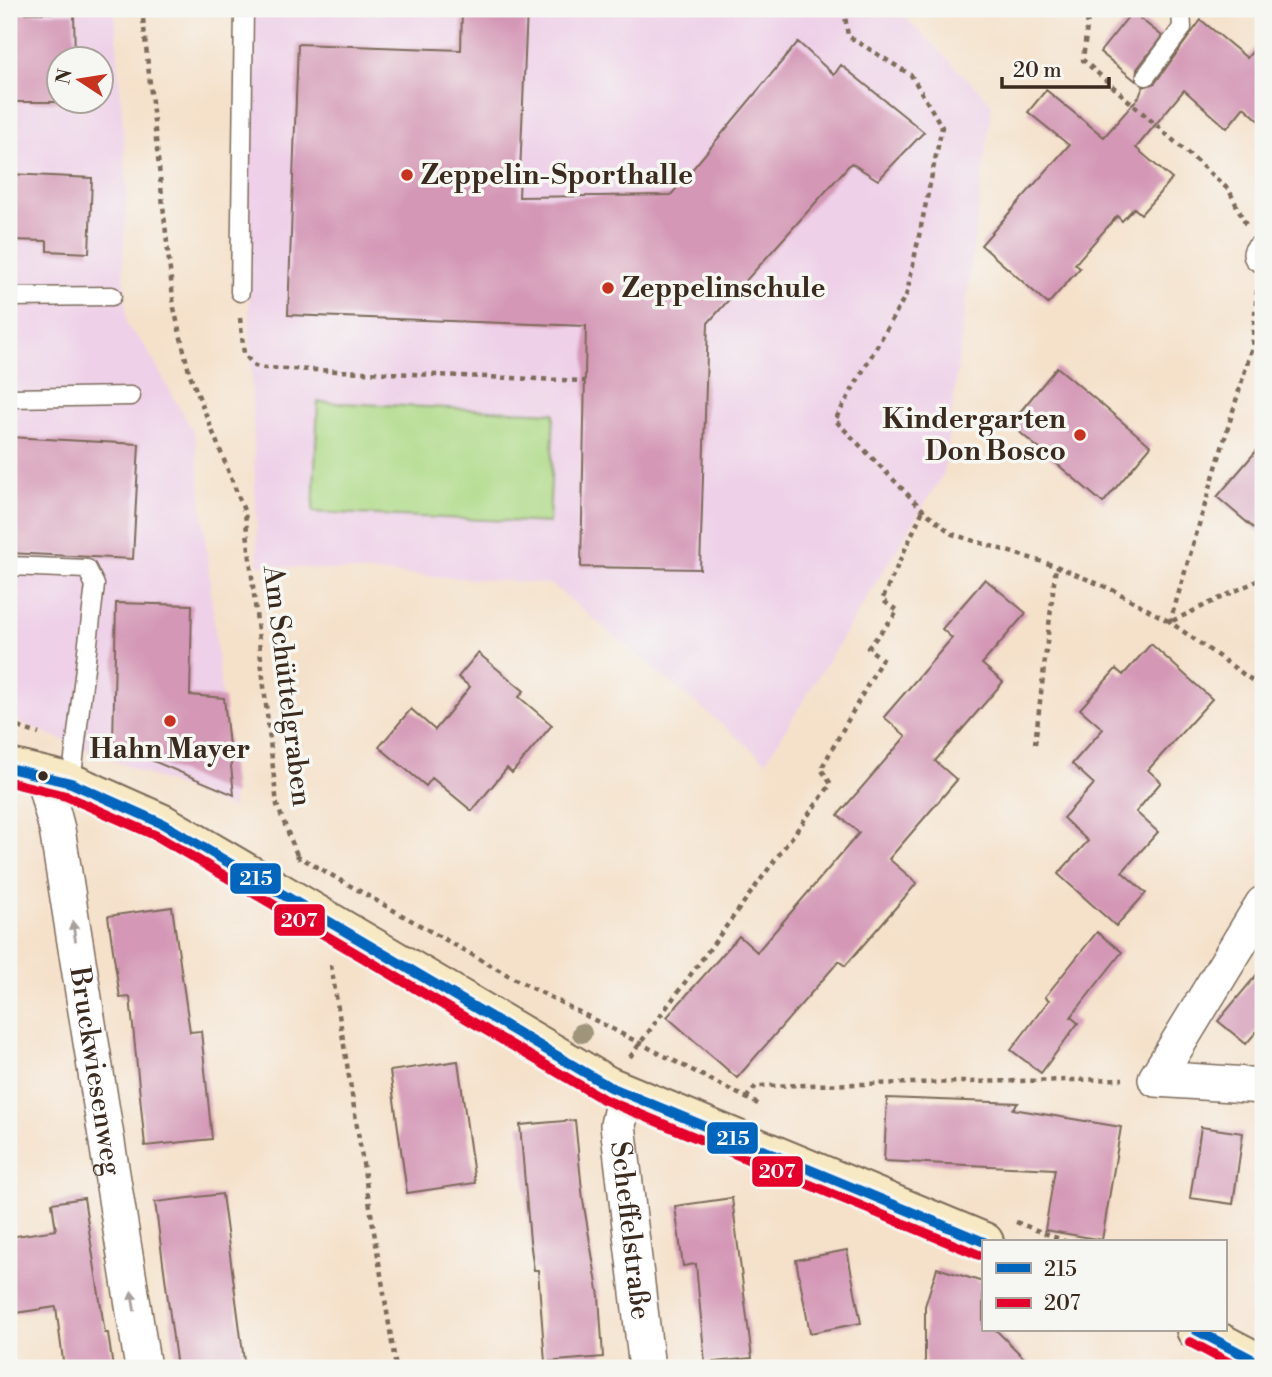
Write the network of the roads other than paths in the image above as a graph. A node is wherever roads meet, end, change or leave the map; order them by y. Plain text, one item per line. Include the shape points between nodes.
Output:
1 (244, 9) edge
2 (1181, 9) edge
3 (1146, 76) dead end
4 (240, 292) road end
5 (112, 296) dead end
6 (9, 297) edge
7 (131, 396) dead end
8 (9, 398) edge
9 (9, 566) edge
10 (50, 769) edge
11 (1263, 904) edge
12 (1263, 1086) edge
13 (617, 1090) junction
14 (982, 1241) edge
15 (1210, 1346) edge
16 (1263, 1365) edge
17 (144, 1368) edge
18 (647, 1368) edge

1 - 4 lane
2 - 3 lane via 1182,28
5 - 6 lane
7 - 8 lane
9 - 10 lane via 87,569 95,585
10 - 13 street via 163,824
17 -> 10 street, Bruckwiesenweg
11 - 12 street via 1156,1079
13 - 14 street
13 - 18 street, Scheffelstraße
15 - 16 street

